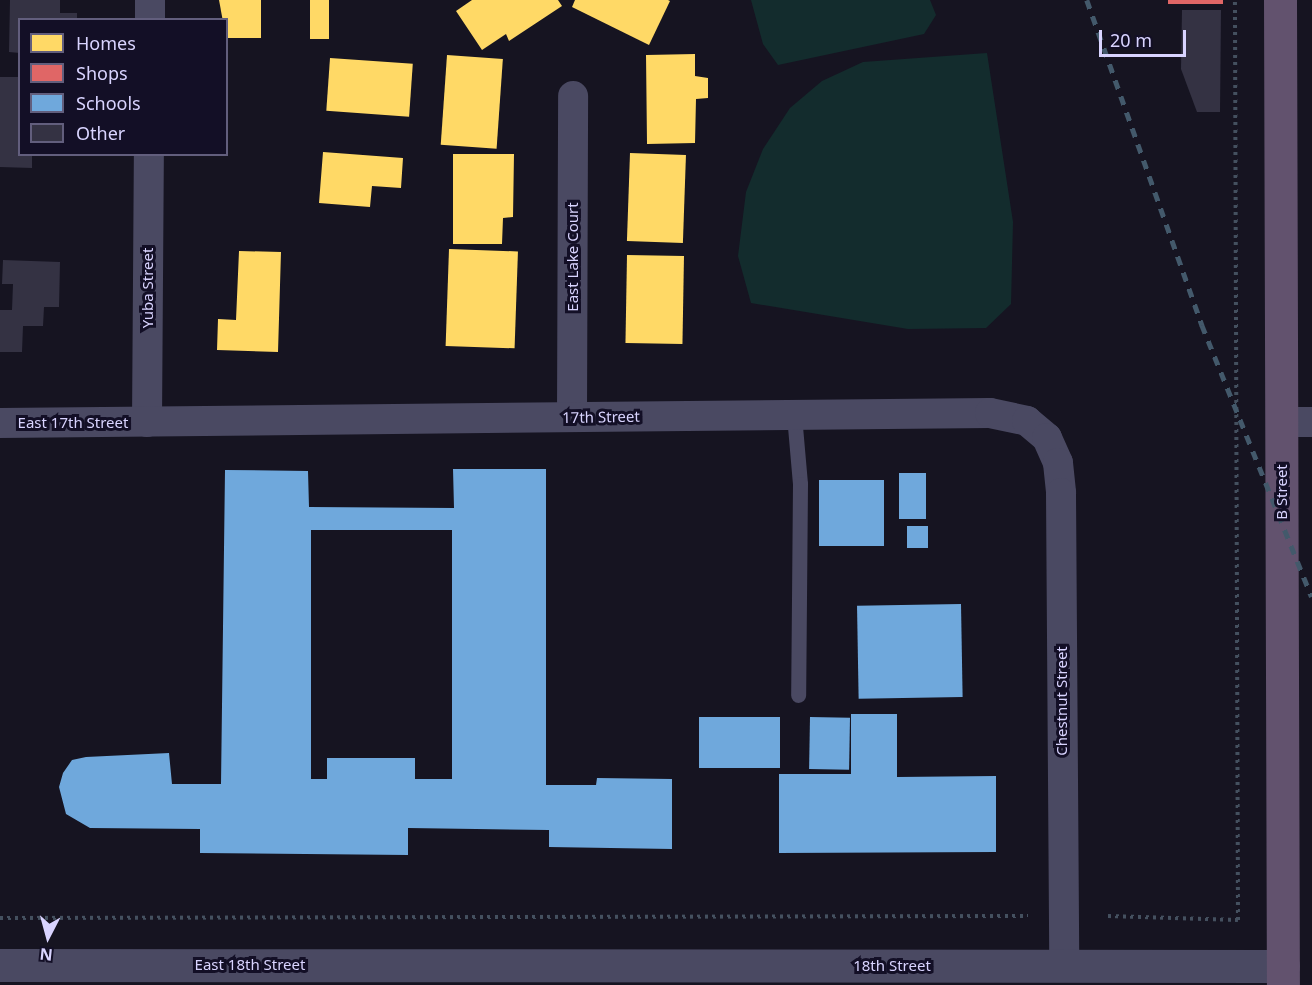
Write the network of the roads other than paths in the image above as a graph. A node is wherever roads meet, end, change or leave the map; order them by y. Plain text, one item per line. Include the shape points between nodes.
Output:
1 (150, 0) edge
2 (1280, 0) edge
3 (150, 18) edge
4 (573, 96) dead end
5 (149, 156) edge
6 (794, 415) junction
7 (572, 417) junction
8 (147, 422) junction
9 (1297, 422) edge
10 (0, 423) edge
11 (1047, 438) joint
12 (798, 695) dead end
13 (501, 964) joint
14 (0, 965) edge
15 (1283, 975) edge
16 (1064, 976) edge

1 - 3 street
2 - 9 highway, B Street
4 - 7 street, East Lake Court
5 - 8 street, Yuba Street
6 - 7 street, 17th Street
6 - 11 street, 17th Street via 1009,414
6 - 12 lane via 800,484
7 - 8 street, 17th Street
8 - 10 street, East 17th Street
9 - 15 highway, B Street
11 - 16 street, Chestnut Street via 1058,463 1061,493
13 - 14 street, East 18th Street
13 - 16 street, 18th Street
15 - 16 street, 18th Street

